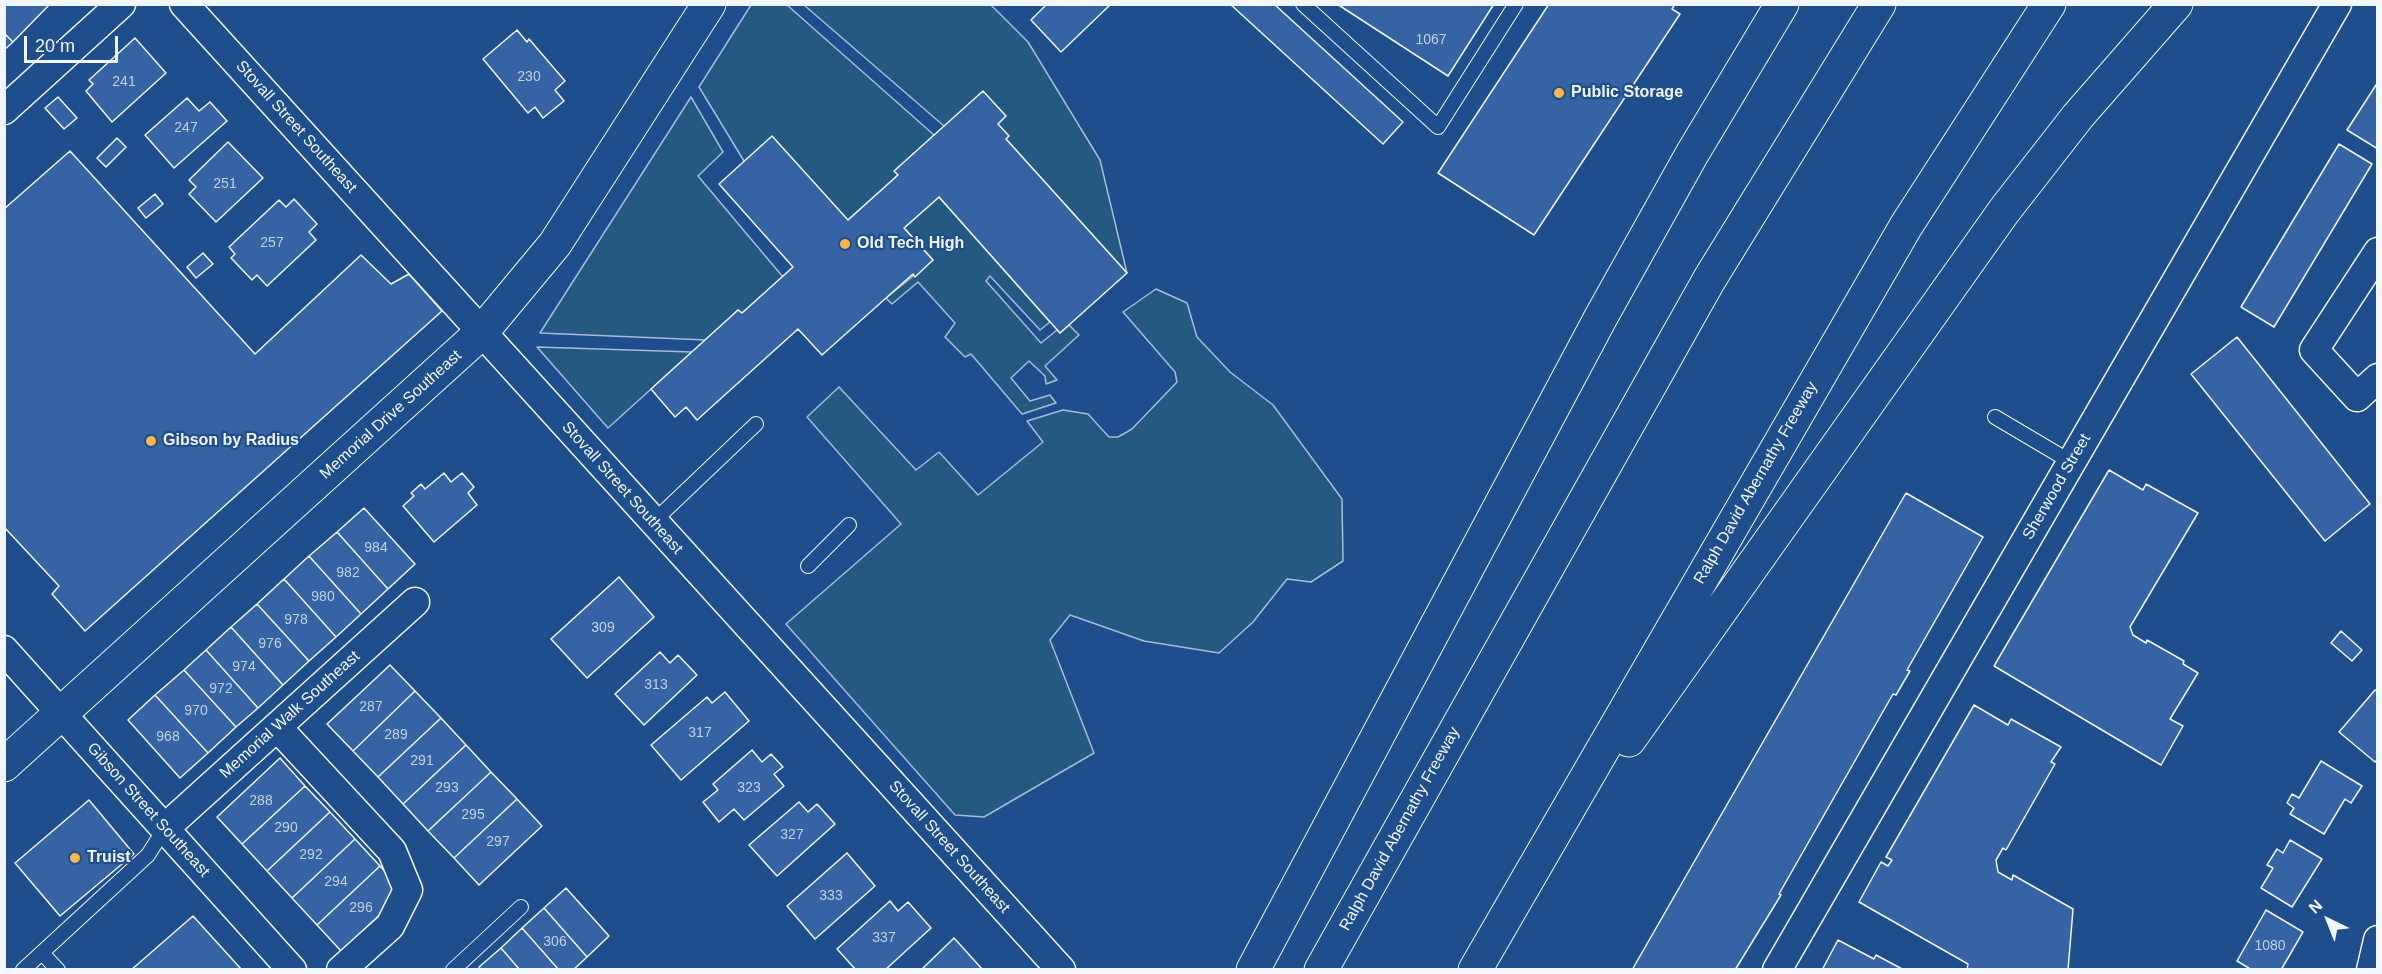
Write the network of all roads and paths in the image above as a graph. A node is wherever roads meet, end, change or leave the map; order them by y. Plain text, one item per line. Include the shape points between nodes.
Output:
1 (122, 4) edge
2 (184, 4) edge
3 (1303, 4) edge
4 (1516, 4) edge
5 (1782, 4) edge
6 (1879, 4) edge
7 (2049, 4) edge
8 (2176, 4) edge
9 (2337, 4) edge
10 (704, 6) edge
11 (4, 110) edge
12 (2378, 252) edge
13 (481, 333) junction
14 (2378, 378) edge
15 (1995, 417) dead end
16 (756, 424) dead end
17 (2071, 462) junction
18 (653, 522) junction
19 (849, 525) dead end
20 (808, 566) dead end
21 (416, 602) dead end
22 (4, 650) edge
23 (61, 714) junction
24 (277, 727) junction
25 (4, 765) edge
26 (165, 828) junction
27 (1512, 903) junction
28 (521, 907) dead end
29 (2378, 940) edge
30 (42, 952) junction
31 (23, 969) edge
32 (58, 969) edge
33 (292, 969) edge
34 (341, 969) edge
35 (453, 969) edge
36 (1061, 969) edge
37 (1253, 969) edge
38 (1321, 969) edge
39 (1475, 969) edge
40 (1777, 969) edge
41 (2371, 969) edge

1 - 11 street
2 - 13 street, Stovall Street Southeast
3 - 4 lane via 1438,127
5 - 37 main road via 1692,154 1548,415
6 - 38 main road, Ralph David Abernathy Freeway via 1708,280
7 - 27 main road, Ralph David Abernathy Freeway via 1906,226
8 - 27 main road via 2078,116 2004,211
9 - 17 street, Sherwood Street
10 - 13 main road, Memorial Drive Southeast via 555,244
12 - 14 street via 2314,350 2357,397
13 - 18 street, Stovall Street Southeast
13 - 23 main road, Memorial Drive Southeast
15 - 17 lane
16 - 18 lane
17 - 40 street, Sherwood Street
18 - 36 street, Stovall Street Southeast
19 - 20 lane
21 - 24 street, Memorial Walk Southeast
22 - 23 street, Gibson Street Southeast
23 - 25 main road, Memorial Drive Southeast
23 - 26 street, Gibson Street Southeast
24 - 26 street, Memorial Walk Southeast
24 - 34 street via 392,851 408,890 390,926
26 - 30 lane via 148,855
26 - 33 street, Gibson Street Southeast
27 - 39 main road, Ralph David Abernathy Freeway
28 - 35 lane
29 - 41 street
30 - 31 lane
30 - 32 lane

